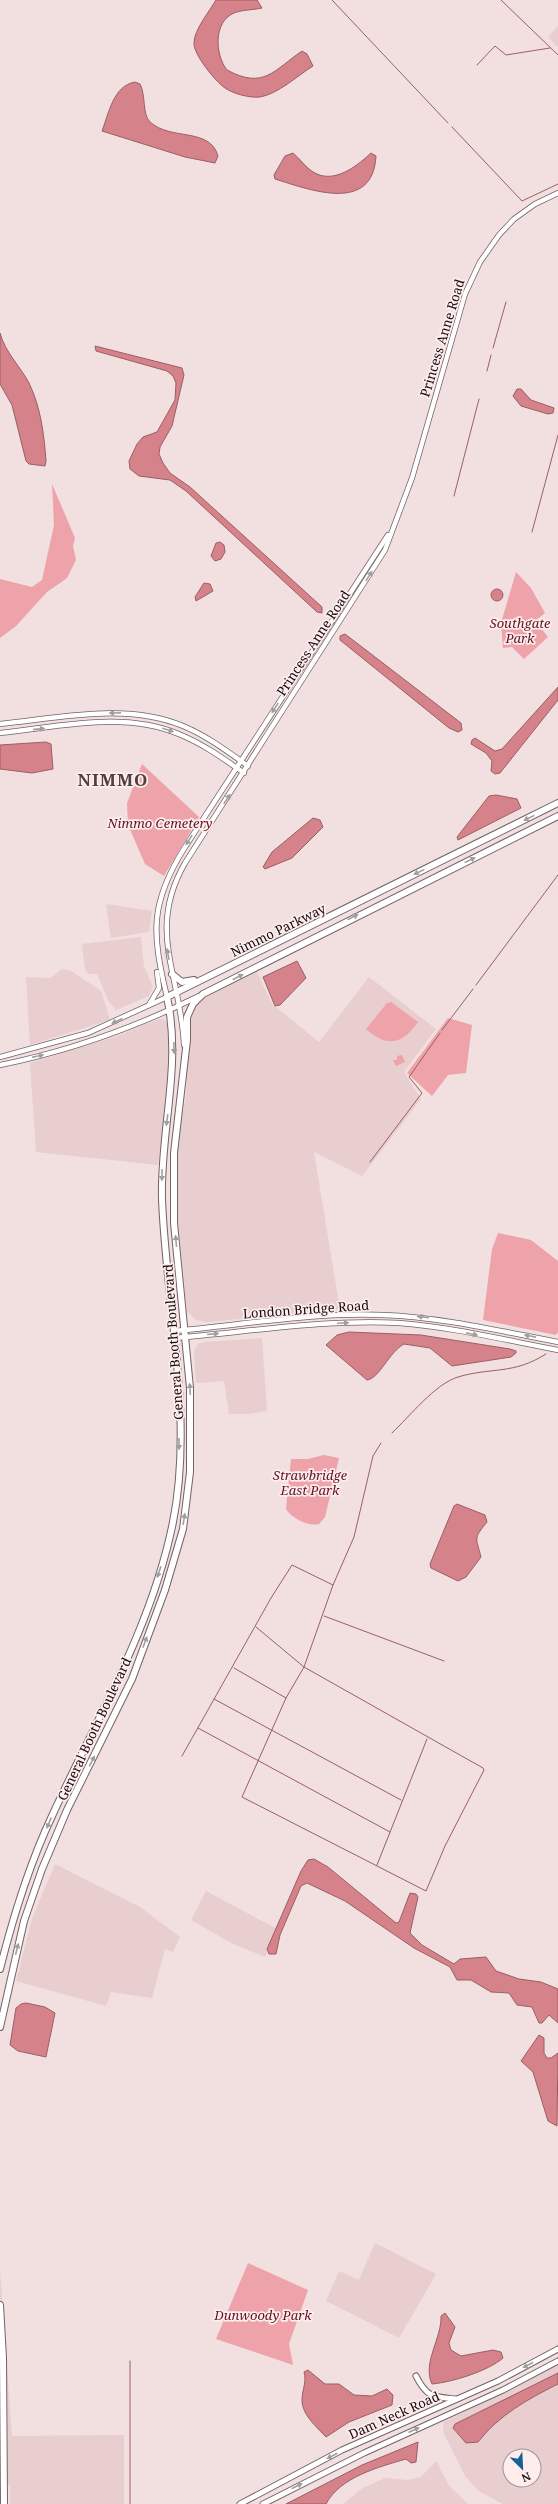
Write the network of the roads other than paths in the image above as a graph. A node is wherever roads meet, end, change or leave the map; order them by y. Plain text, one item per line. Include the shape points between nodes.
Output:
1 (558, 193) edge
2 (396, 522) junction
3 (0, 724) edge
4 (0, 732) edge
5 (241, 761) junction
6 (248, 766) junction
7 (236, 768) junction
8 (244, 772) junction
9 (558, 803) edge
10 (558, 816) edge
11 (156, 939) junction
12 (239, 961) junction
13 (172, 974) junction
14 (177, 992) junction
15 (203, 994) junction
16 (167, 998) junction
17 (180, 1005) junction
18 (148, 1007) junction
19 (170, 1009) junction
20 (184, 1052) junction
21 (0, 1057) edge
22 (0, 1065) edge
23 (165, 1136) junction
24 (173, 1174) junction
25 (185, 1330) junction
26 (174, 1331) junction
27 (185, 1337) junction
28 (174, 1338) junction
29 (558, 1342) edge
30 (558, 1350) edge
31 (0, 1970) edge
32 (0, 2027) edge
33 (0, 2305) edge
34 (558, 2349) edge
35 (558, 2361) edge
36 (416, 2376) dead end
37 (457, 2399) junction
38 (4, 2504) edge
39 (240, 2504) edge
40 (263, 2504) edge

1 - 2 main road, Princess Anne Road via 535,204 506,226 490,246 475,272
2 -> 5 main road, Princess Anne Road
6 -> 2 main road, Princess Anne Road via 382,556
5 -> 3 main road via 184,726 137,714 102,714
4 -> 7 main road via 108,722 143,724 190,738
5 - 6 main road
5 - 7 main road, General Booth Boulevard
6 - 8 main road, General Booth Boulevard
7 - 8 main road
7 -> 11 main road, General Booth Boulevard via 178,858 165,883 157,910
13 -> 8 main road, General Booth Boulevard via 166,928 167,912 174,887 185,863
9 -> 12 highway, Nimmo Parkway
15 -> 10 highway, Nimmo Parkway
11 - 16 main road, General Booth Boulevard via 158,964
11 - 18 main road via 153,952 159,985
12 - 13 highway via 189,982 179,980
12 - 14 highway, Nimmo Parkway
13 - 14 main road, General Booth Boulevard
14 - 16 highway, Nimmo Parkway
14 - 17 main road, General Booth Boulevard
15 - 17 main road, Nimmo Parkway
15 - 20 highway via 188,1012
16 - 18 main road, Nimmo Parkway
16 - 19 highway, General Booth Boulevard
17 - 19 main road, Nimmo Parkway
17 - 20 main road, General Booth Boulevard
18 -> 21 main road, Nimmo Parkway via 74,1038
22 -> 19 main road, Nimmo Parkway via 99,1039
19 -> 23 highway, General Booth Boulevard via 174,1064
20 - 24 highway, General Booth Boulevard
23 - 24 highway via 170,1137 171,1141 170,1160
23 -> 26 highway, General Booth Boulevard via 163,1224
25 -> 24 highway, General Booth Boulevard via 174,1223
25 - 26 main road, London Bridge Road
25 - 27 highway, General Booth Boulevard
29 -> 25 main road, London Bridge Road via 441,1320 382,1314 335,1315
26 - 28 highway, General Booth Boulevard
27 - 28 main road, London Bridge Road
27 -> 30 main road, London Bridge Road via 325,1324 379,1323 440,1328
32 -> 27 highway, General Booth Boulevard via 24,1921 42,1869 67,1810 132,1679 179,1546 190,1472 190,1388
28 -> 31 highway, General Booth Boulevard via 178,1383 179,1464 176,1506 168,1544 121,1674 36,1854 14,1916
33 - 38 highway
34 -> 37 main road, Dam Neck Road via 498,2381
40 -> 35 main road, Dam Neck Road via 352,2458 503,2390
36 - 37 main road via 423,2389 431,2396
37 -> 39 main road, Dam Neck Road via 349,2447

